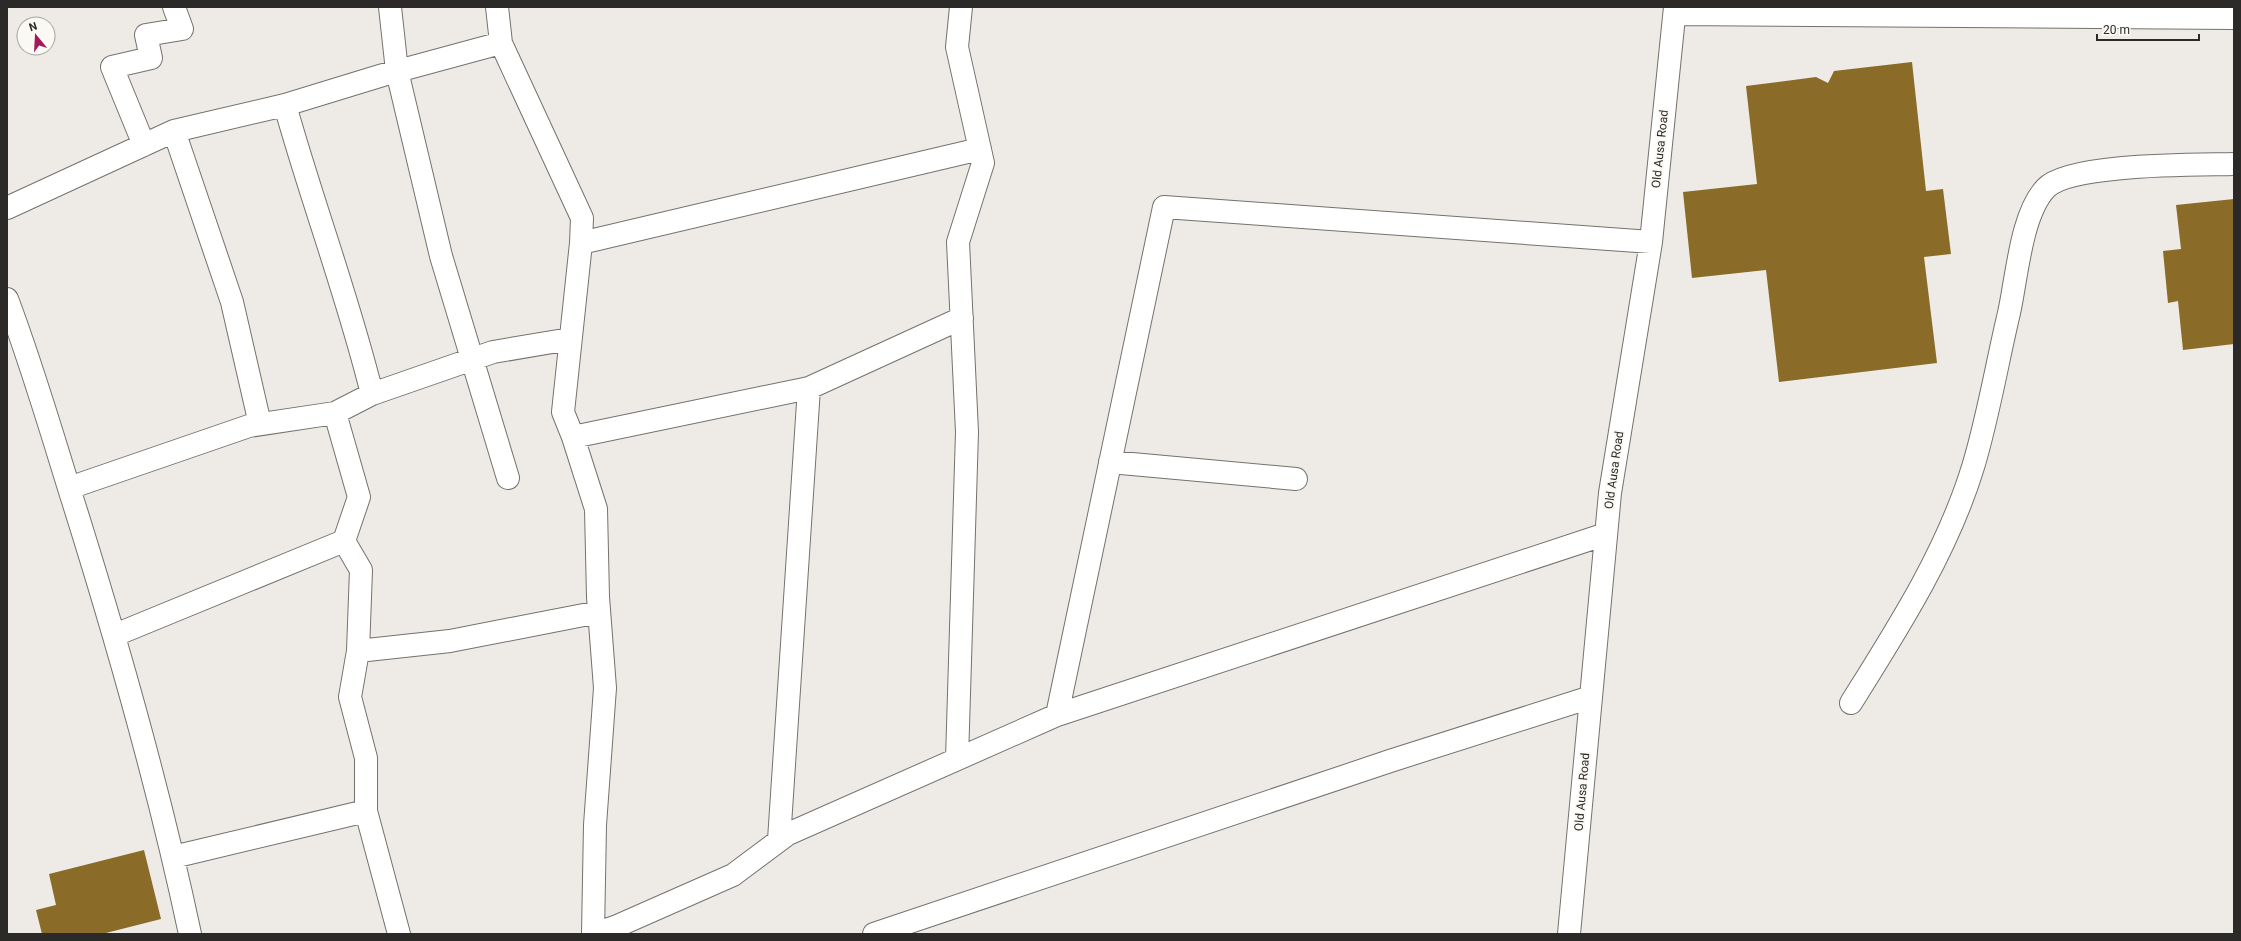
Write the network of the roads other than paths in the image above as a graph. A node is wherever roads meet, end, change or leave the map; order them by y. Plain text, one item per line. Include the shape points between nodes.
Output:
1 (174, 7) edge
2 (390, 7) edge
3 (497, 7) edge
4 (961, 7) edge
5 (1675, 11) edge
6 (2234, 18) edge
7 (501, 43) junction
8 (397, 71) junction
9 (285, 105) junction
10 (174, 131) junction
11 (144, 145) junction
12 (980, 149) junction
13 (2234, 164) edge
14 (7, 208) edge
15 (1650, 242) junction
16 (581, 243) junction
17 (7, 299) edge
18 (962, 318) junction
19 (570, 339) junction
20 (474, 360) junction
21 (809, 388) junction
22 (372, 394) junction
23 (335, 413) junction
24 (260, 424) junction
25 (573, 437) junction
26 (1110, 462) junction
27 (508, 478) dead end
28 (1296, 479) dead end
29 (69, 488) junction
30 (1606, 534) junction
31 (344, 541) junction
32 (599, 612) junction
33 (115, 635) junction
34 (358, 651) junction
35 (1590, 697) junction
36 (1852, 703) dead end
37 (1057, 715) junction
38 (956, 759) junction
39 (366, 811) junction
40 (779, 840) junction
41 (174, 857) junction
42 (190, 934) edge
43 (399, 934) edge
44 (593, 934) edge
45 (874, 934) edge
46 (1569, 934) edge

1 - 11 street via 182,29 146,35 151,58 112,67
2 - 8 street
3 - 7 street
4 - 12 street via 957,47
5 - 6 street
5 - 15 street, Old Ausa Road
7 - 8 street
7 - 16 street via 582,218
8 - 9 street
8 - 20 street via 441,256
9 - 10 street
9 - 22 street via 356,330
10 - 11 street
10 - 24 street via 232,302
11 - 14 street
12 - 16 street
12 - 18 street via 983,163 958,242
13 - 36 street via 2143,165 2072,176 2047,187 2028,215 2015,284 1973,467 1946,536 1918,596
15 - 26 street via 1164,207
15 - 30 street, Old Ausa Road via 1610,493
16 - 19 street
17 - 29 street via 25,347
18 - 21 street
18 - 38 street via 966,432
19 - 20 street via 493,352
19 - 25 street via 563,412
20 - 22 street
20 - 27 street
21 - 25 street
21 - 40 street
22 - 23 street
23 - 24 street
23 - 31 street via 359,497
24 - 29 street
25 - 32 street via 596,509
26 - 28 street
26 - 37 street
29 - 33 street
30 - 35 street, Old Ausa Road
30 - 37 street
31 - 33 street
31 - 34 street via 361,570
32 - 34 street via 450,641
32 - 44 street via 605,688 595,825
33 - 41 street
34 - 39 street via 350,697 366,758
35 - 45 street via 1390,761
35 - 46 street, Old Ausa Road
37 - 38 street
38 - 40 street
39 - 41 street
39 - 43 street
40 - 44 street via 732,875 615,927
41 - 42 street

